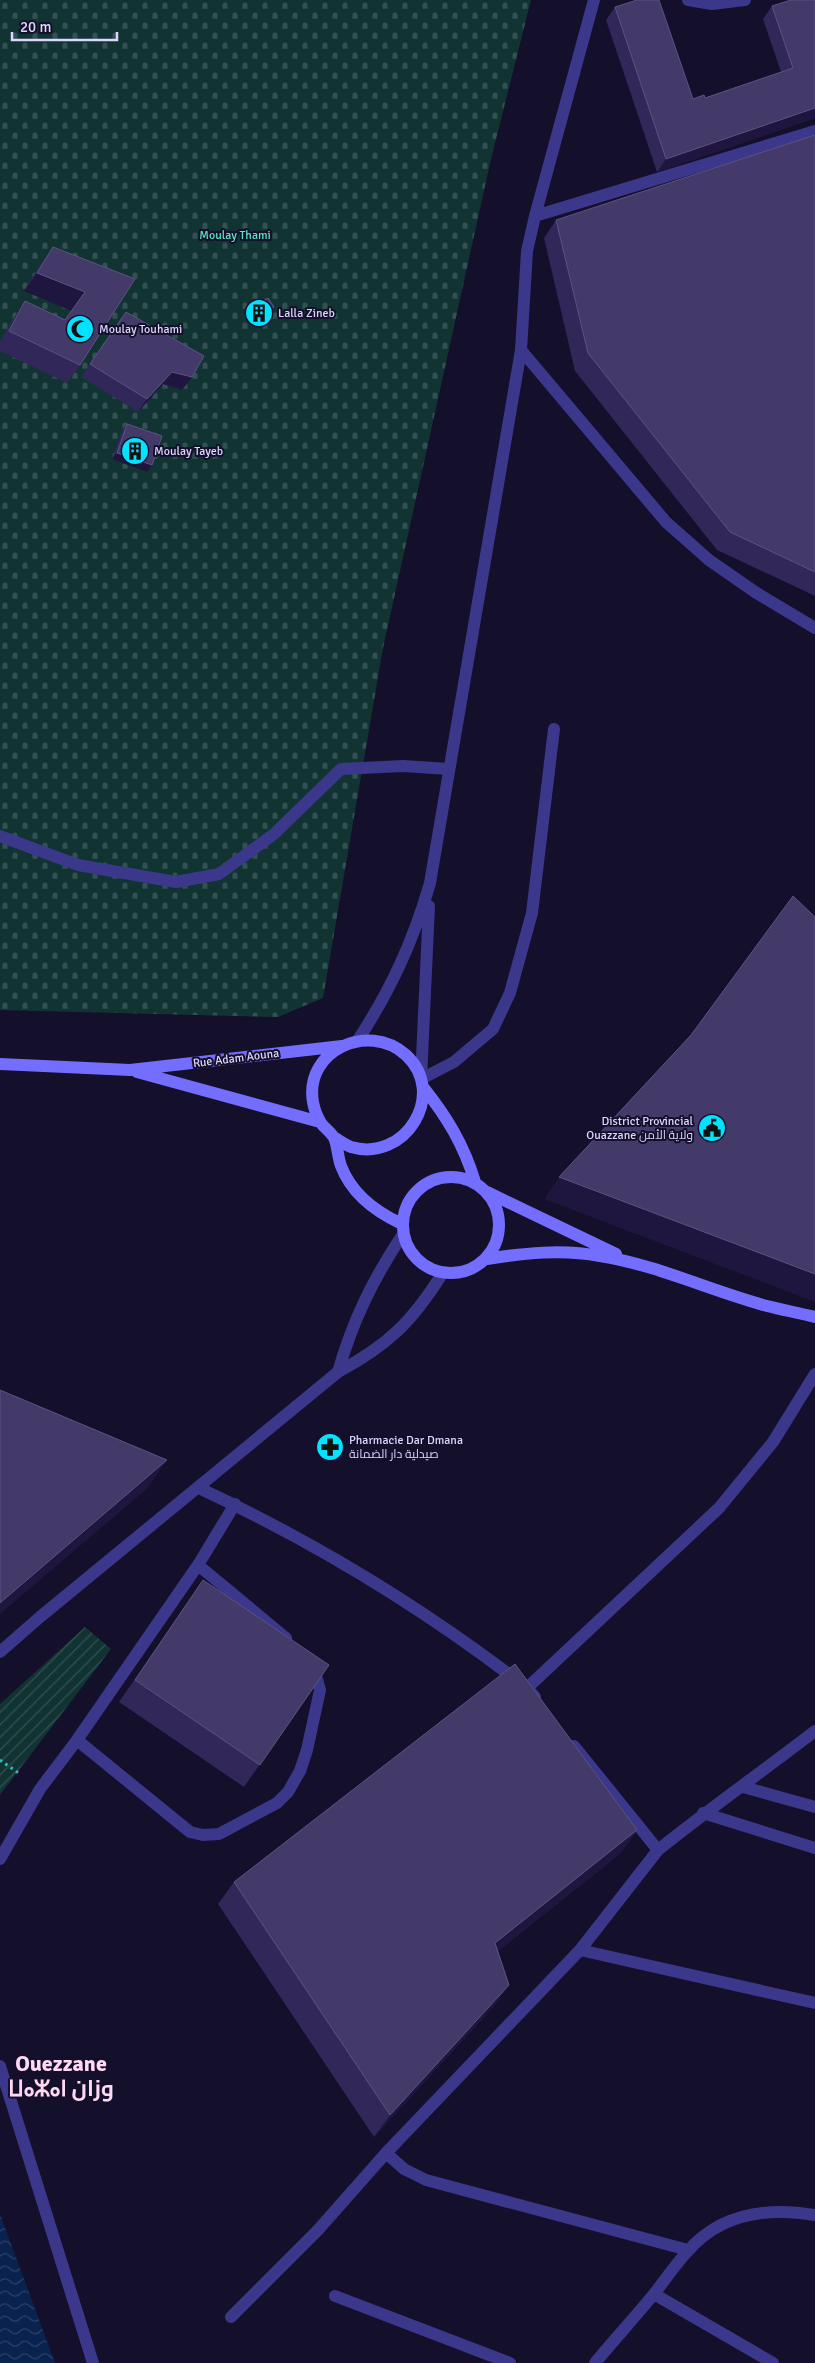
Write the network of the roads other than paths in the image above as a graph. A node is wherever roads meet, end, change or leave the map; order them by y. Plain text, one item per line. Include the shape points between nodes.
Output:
1 (594, 0) edge
2 (688, 0) edge
3 (745, 0) edge
4 (815, 131) edge
5 (535, 216) junction
6 (521, 350) junction
7 (815, 628) edge
8 (554, 729) dead end
9 (449, 769) junction
10 (0, 836) edge
11 (430, 883) junction
12 (358, 1040) junction
13 (342, 1046) junction
14 (0, 1064) edge
15 (130, 1070) junction
16 (422, 1083) junction
17 (320, 1122) junction
18 (334, 1138) junction
19 (475, 1182) junction
20 (487, 1192) junction
21 (403, 1229) junction
22 (487, 1259) junction
23 (636, 1264) junction
24 (442, 1274) junction
25 (815, 1317) edge
26 (338, 1372) junction
27 (815, 1374) edge
28 (199, 1488) junction
29 (235, 1504) junction
30 (198, 1565) junction
31 (0, 1652) edge
32 (527, 1688) junction
33 (546, 1711) edge
34 (815, 1731) edge
35 (565, 1734) edge
36 (77, 1740) junction
37 (743, 1787) junction
38 (815, 1808) edge
39 (703, 1813) junction
40 (815, 1848) edge
41 (658, 1850) junction
42 (0, 1859) edge
43 (580, 1950) junction
44 (815, 2003) edge
45 (0, 2066) edge
46 (386, 2153) junction
47 (815, 2214) edge
48 (688, 2250) junction
49 (654, 2294) junction
50 (334, 2296) dead end
51 (231, 2317) dead end
52 (93, 2363) edge
53 (510, 2363) edge
54 (594, 2363) edge
55 (773, 2363) edge

1 - 5 street
2 - 3 street via 712,4
4 - 5 street
5 - 6 street via 527,251
6 - 7 street via 666,522 709,560
6 - 9 street
8 - 16 street via 532,913 510,993 493,1029 454,1062
9 - 10 street via 403,766 341,769 274,834 219,874 176,882 78,865
9 - 11 street
11 - 12 street via 402,965
11 - 16 street
12 - 13 main road
12 - 16 main road via 378,1040 397,1047 412,1061
13 - 15 main road, Rue Adam Aouna
13 - 17 main road via 325,1060 315,1079 313,1101
14 - 15 main road, Rue Adam Aouna
15 - 17 main road, Rue Adam Aouna
16 - 18 main road via 422,1106 416,1123 403,1137 387,1146 369,1149 351,1147
16 - 19 main road via 455,1131
17 - 18 main road
18 - 21 main road via 341,1166 355,1192 376,1212
19 - 20 main road
19 - 21 main road via 455,1176 436,1179 418,1189 406,1205
20 - 22 main road via 497,1207 500,1225 497,1243
20 - 23 main road
21 - 24 main road via 410,1252 424,1266
21 - 26 street via 364,1300
22 - 23 main road via 524,1253 562,1252
22 - 24 main road via 474,1269
23 - 25 main road via 766,1306
24 - 26 street via 423,1304 399,1332
26 - 28 street
27 - 32 street via 774,1442 719,1508
28 - 29 street
28 - 31 street
29 - 30 street
29 - 32 street via 389,1590
30 - 36 street
30 - 36 street via 301,1650 317,1674 320,1690 300,1771 288,1792 278,1803 219,1834 190,1832
32 - 33 street
34 - 37 street
35 - 41 street
36 - 42 street via 40,1789
37 - 38 street
37 - 39 street
39 - 40 street
39 - 41 street
41 - 43 street
43 - 44 street
43 - 46 street
45 - 52 street
46 - 48 street via 404,2169 426,2180
46 - 51 street via 318,2230
47 - 48 street via 767,2211 738,2217 713,2228
48 - 49 street
49 - 54 street
49 - 55 street
50 - 53 street

